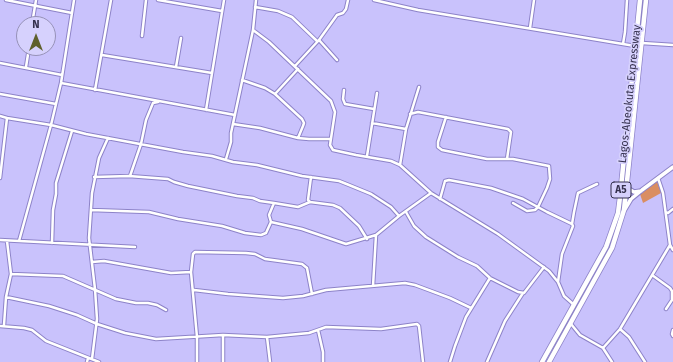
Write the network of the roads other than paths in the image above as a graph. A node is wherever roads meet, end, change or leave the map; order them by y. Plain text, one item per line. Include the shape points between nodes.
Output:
1 (6, 0) edge
2 (36, 0) edge
3 (74, 0) edge
4 (111, 0) edge
5 (146, 0) edge
6 (158, 0) edge
7 (224, 0) edge
8 (256, 0) edge
9 (348, 0) edge
10 (374, 0) edge
11 (534, 0) edge
12 (627, 0) edge
13 (640, 0) edge
14 (646, 0) edge
15 (35, 5) junction
16 (256, 7) junction
17 (222, 11) junction
18 (72, 13) junction
19 (33, 16) edge
20 (530, 28) junction
21 (253, 30) junction
22 (142, 36) dead end
23 (181, 38) dead end
24 (318, 40) junction
25 (642, 43) junction
26 (623, 44) junction
27 (673, 45) edge
28 (635, 46) junction
29 (28, 56) edge
30 (102, 56) junction
31 (337, 60) dead end
32 (0, 63) edge
33 (295, 66) junction
34 (176, 67) junction
35 (26, 68) junction
36 (298, 69) junction
37 (212, 73) junction
38 (62, 75) junction
39 (242, 80) junction
40 (61, 83) junction
41 (418, 87) dead end
42 (95, 90) junction
43 (344, 90) dead end
44 (377, 93) dead end
45 (0, 94) edge
46 (275, 94) junction
47 (161, 102) junction
48 (56, 104) junction
49 (374, 109) junction
50 (206, 110) junction
51 (410, 114) junction
52 (235, 115) junction
53 (0, 116) edge
54 (446, 117) junction
55 (7, 118) junction
56 (372, 123) junction
57 (233, 124) junction
58 (51, 125) junction
59 (406, 129) junction
60 (72, 131) junction
61 (108, 138) junction
62 (298, 138) junction
63 (331, 139) junction
64 (141, 144) junction
65 (367, 156) junction
66 (226, 159) junction
67 (507, 159) junction
68 (400, 165) junction
69 (673, 167) edge
70 (130, 176) junction
71 (94, 177) junction
72 (311, 177) junction
73 (0, 178) edge
74 (658, 178) junction
75 (597, 184) dead end
76 (627, 188) junction
77 (642, 190) junction
78 (431, 193) junction
79 (440, 199) junction
80 (310, 202) junction
81 (274, 203) junction
82 (513, 204) dead end
83 (538, 207) junction
84 (673, 209) edge
85 (91, 210) junction
86 (624, 210) junction
87 (406, 212) junction
88 (666, 212) junction
89 (400, 216) junction
90 (271, 222) junction
91 (572, 224) junction
92 (376, 235) junction
93 (367, 239) junction
94 (0, 240) edge
95 (7, 241) junction
96 (19, 241) junction
97 (52, 243) junction
98 (90, 244) junction
99 (670, 245) junction
100 (135, 246) dead end
101 (673, 250) edge
102 (92, 262) junction
103 (544, 267) junction
104 (191, 272) junction
105 (11, 274) junction
106 (652, 275) junction
107 (490, 278) junction
108 (558, 282) junction
109 (373, 286) junction
110 (95, 289) junction
111 (194, 290) junction
112 (524, 293) junction
113 (312, 294) junction
114 (6, 297) junction
115 (574, 305) junction
116 (472, 308) junction
117 (666, 309) dead end
118 (166, 310) dead end
119 (571, 323) junction
120 (96, 324) junction
121 (4, 325) junction
122 (0, 326) edge
123 (620, 329) junction
124 (318, 330) junction
125 (673, 330) edge
126 (223, 335) junction
127 (673, 336) edge
128 (197, 337) junction
129 (267, 337) junction
130 (603, 348) junction
131 (90, 359) junction
132 (87, 362) edge
133 (99, 362) edge
134 (197, 362) edge
135 (223, 362) edge
136 (270, 362) edge
137 (323, 362) edge
138 (422, 362) edge
139 (450, 362) edge
140 (487, 362) edge
141 (542, 362) edge
142 (549, 362) edge
143 (612, 362) edge
144 (645, 362) edge

1 - 15 street
2 - 15 street
3 - 18 street
4 - 30 street
5 - 22 street
6 - 17 street
7 - 17 street
8 - 16 street
9 - 24 street via 343,13 337,15
10 - 20 street via 418,10
11 - 20 street
12 - 26 street
13 - 28 highway, Lagos-Abeokuta Expressway / A5
14 - 25 highway, Lagos-Abeokuta Expressway / A5
15 - 18 street
15 - 19 street
16 - 21 street
16 - 24 street via 278,11 292,17
17 - 37 street
18 - 38 street
20 - 26 street
21 - 33 street
21 - 39 street
23 - 34 street
24 - 31 street
24 - 33 street
25 - 27 street
25 - 76 highway, Lagos-Abeokuta Expressway / A5
26 - 28 street
28 - 115 highway, Lagos-Abeokuta Expressway / A5 via 619,209 606,247
29 - 35 street
30 - 34 street
30 - 42 street
32 - 35 street
33 - 36 street
34 - 37 street
35 - 38 street
36 - 46 street
36 - 63 street via 333,104
37 - 50 street
38 - 40 street
39 - 46 street
39 - 52 street
40 - 42 street
40 - 48 street
41 - 51 street
42 - 47 street
43 - 49 street via 345,104
44 - 49 street
45 - 48 street
46 - 62 street via 303,121
47 - 50 street
47 - 64 street via 153,102
48 - 58 street
49 - 56 street
50 - 52 street
51 - 54 street via 418,112
51 - 59 street
52 - 57 street
53 - 55 street
54 - 67 street via 510,130
54 - 67 street via 438,142 440,149
55 - 58 street
55 - 73 street
56 - 59 street
56 - 65 street
57 - 62 street
57 - 66 street
58 - 60 street
58 - 96 street
59 - 68 street
60 - 61 street
60 - 97 street via 56,183
61 - 64 street
61 - 71 street via 98,158
62 - 63 street
63 - 65 street via 330,145 334,150
64 - 66 street
64 - 70 street
65 - 68 street
66 - 72 street
67 - 83 street via 550,166 550,179
68 - 78 street
69 - 74 main road
70 - 71 street
70 - 81 street via 168,179 188,186
71 - 85 street
72 - 80 street via 308,198
72 - 89 street via 349,184 371,194
74 - 77 main road
74 - 88 street
75 - 91 street via 578,193
76 - 77 main road via 634,192
76 - 86 highway, Lagos-Abeokuta Expressway / A5
77 - 86 main road
78 - 79 street
78 - 87 street
79 - 83 street via 445,181 449,180 491,188
79 - 103 street via 498,234
80 - 81 street via 298,207
80 - 93 street via 340,208 359,226
81 - 90 street via 269,215
82 - 83 street via 527,211
83 - 91 street
84 - 88 street
85 - 90 street via 149,212 178,220 261,235 266,233
85 - 98 street
86 - 119 highway, Lagos-Abeokuta Expressway / A5 via 612,248
87 - 89 street
87 - 107 street via 419,231 477,266
88 - 99 street
89 - 92 street
90 - 93 street via 302,229 346,244
91 - 108 street via 562,254
92 - 93 street
92 - 109 street
94 - 95 street
95 - 96 street
95 - 105 street
96 - 97 street
97 - 98 street
98 - 100 street
98 - 102 street
99 - 101 street
99 - 106 street
102 - 104 street via 104,261 171,273
102 - 110 street
103 - 108 street
103 - 112 street
104 - 111 street
104 - 113 street via 195,252 255,254 264,259 306,266
105 - 110 street via 63,276
105 - 114 street
106 - 117 street via 672,291 672,300
106 - 123 street
107 - 112 street
107 - 116 street
108 - 115 street via 564,296
109 - 113 street via 326,290
109 - 116 street via 406,283
110 - 118 street via 116,299 152,304
110 - 120 street
111 - 113 street via 283,298
111 - 128 street
112 - 140 street via 505,321
114 - 120 street via 50,306
114 - 121 street
115 - 141 highway, Lagos-Abeokuta Expressway / A5
116 - 139 street via 460,331
119 - 130 street via 580,335
119 - 142 highway, Lagos-Abeokuta Expressway / A5
120 - 128 street via 148,339
120 - 131 street
121 - 122 street
121 - 131 street via 32,330 46,341
123 - 130 street
123 - 144 street
124 - 129 street via 290,336
124 - 137 street
124 - 138 street via 326,327 381,330 417,324
125 - 127 street
126 - 128 street
126 - 129 street
126 - 135 street
128 - 134 street
129 - 136 street
130 - 143 street
131 - 132 street
131 - 133 street

